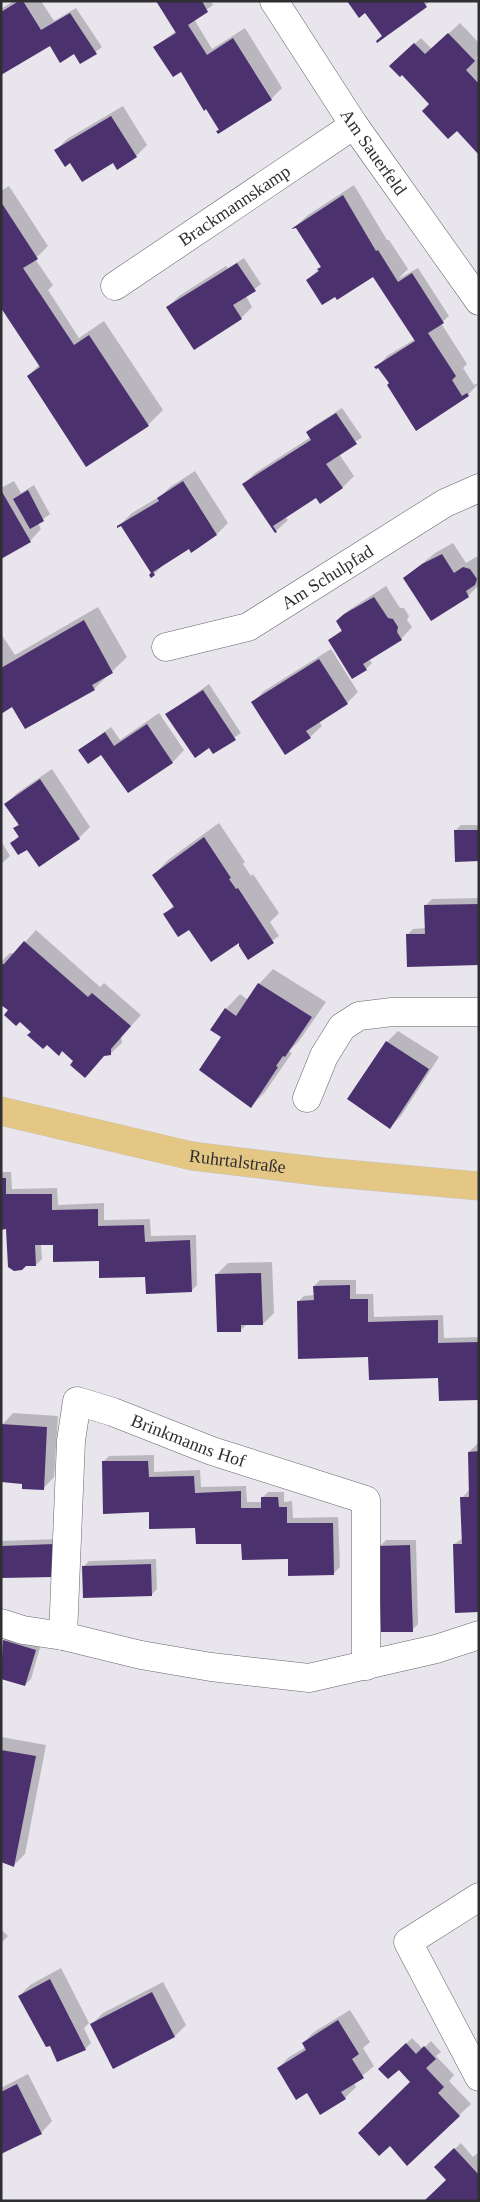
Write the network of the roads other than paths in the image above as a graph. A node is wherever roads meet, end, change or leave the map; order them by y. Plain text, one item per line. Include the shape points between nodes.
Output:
1 (274, 1) edge
2 (354, 125) junction
3 (115, 286) dead end
4 (479, 301) edge
5 (479, 488) edge
6 (166, 647) dead end
7 (479, 1012) edge
8 (307, 1098) dead end
9 (1, 1111) edge
10 (479, 1186) edge
11 (1, 1623) edge
12 (479, 1635) edge
13 (63, 1636) junction
14 (366, 1666) junction
15 (479, 1897) edge
16 (479, 2077) edge

1 - 2 street, Am Sauerfeld
2 - 3 street, Brackmannskamp
2 - 4 street, Am Sauerfeld
5 - 6 street, Am Schulpfad via 445,503 248,627
7 - 8 street via 392,1012 359,1016 342,1027 324,1056
9 - 10 main road, Ruhrtalstraße via 192,1156
11 - 13 street
12 - 14 street via 436,1650
13 - 14 street via 140,1655 309,1678
13 - 14 street, Brinkmanns Hof via 71,1441 77,1401 212,1451 366,1500
15 - 16 street via 408,1942

